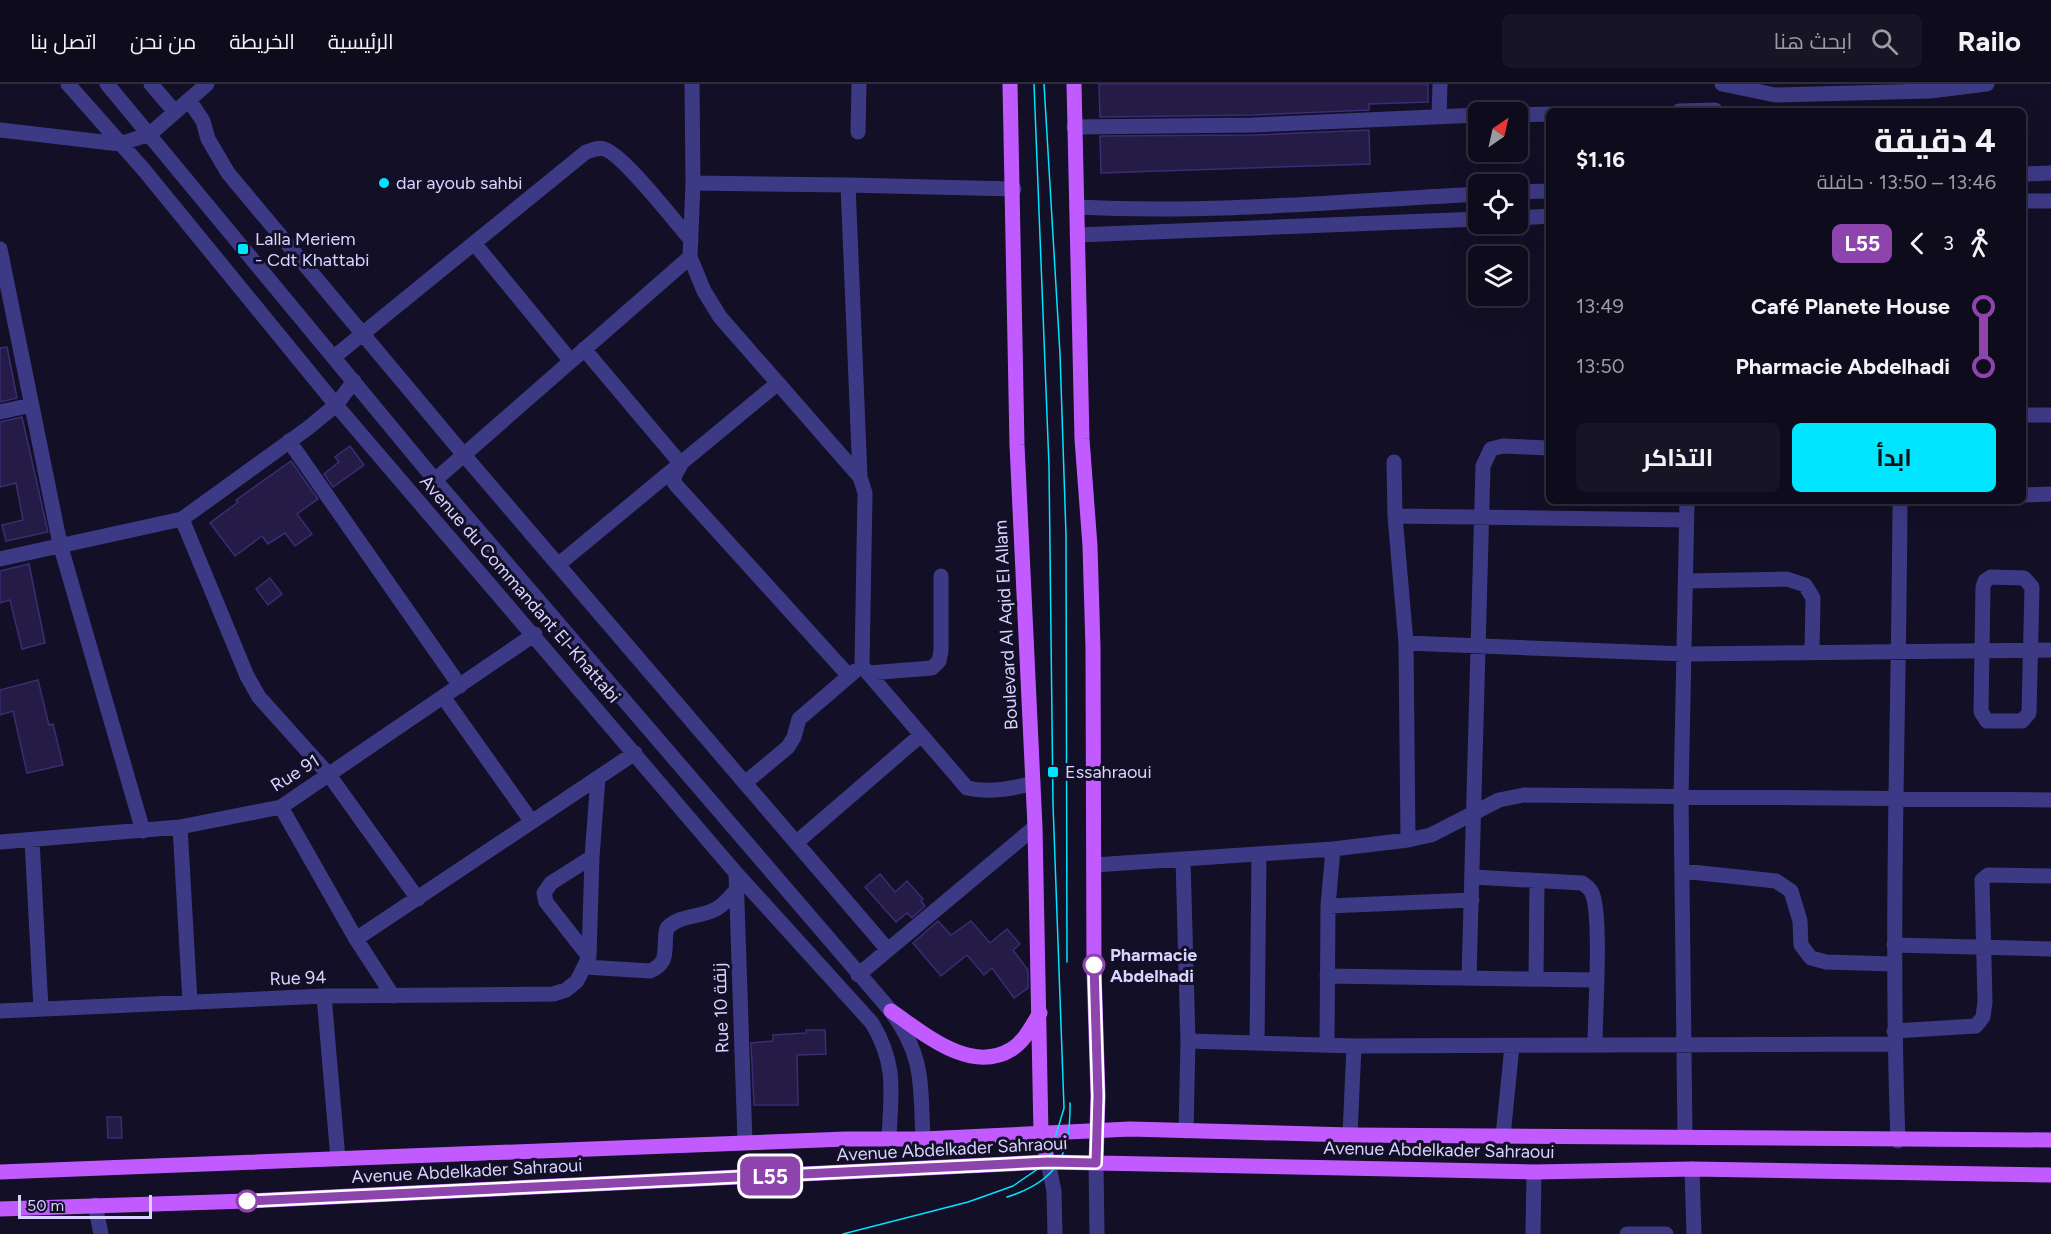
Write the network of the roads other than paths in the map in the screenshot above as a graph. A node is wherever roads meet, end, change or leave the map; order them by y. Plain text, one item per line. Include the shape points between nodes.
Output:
1 (69, 84) edge
2 (107, 84) edge
3 (151, 84) edge
4 (207, 84) edge
5 (692, 84) edge
6 (859, 84) edge
7 (1011, 84) edge
8 (1074, 84) edge
9 (1440, 84) edge
10 (1721, 84) edge
11 (1986, 84) edge
12 (1929, 88) edge
13 (1823, 89) edge
14 (189, 100) junction
15 (1716, 108) edge
16 (175, 112) junction
17 (1546, 114) edge
18 (1528, 115) edge
19 (1439, 116) junction
20 (1468, 116) edge
21 (1074, 127) junction
22 (0, 130) edge
23 (858, 132) dead end
24 (150, 134) junction
25 (120, 144) junction
26 (2051, 173) edge
27 (2026, 174) edge
28 (693, 183) junction
29 (848, 185) junction
30 (1014, 189) junction
31 (1546, 191) edge
32 (1528, 192) edge
33 (1468, 195) edge
34 (2026, 201) edge
35 (2051, 201) edge
36 (1077, 207) junction
37 (1546, 216) edge
38 (1528, 217) edge
39 (1468, 219) edge
40 (1077, 235) junction
41 (691, 240) junction
42 (474, 243) junction
43 (690, 257) junction
44 (1, 258) edge
45 (363, 333) junction
46 (584, 349) junction
47 (334, 357) junction
48 (570, 360) junction
49 (354, 381) junction
50 (778, 383) junction
51 (32, 405) junction
52 (336, 405) junction
53 (0, 412) edge
54 (2026, 415) edge
55 (2051, 415) edge
56 (289, 441) junction
57 (1546, 448) edge
58 (464, 455) junction
59 (1394, 462) dead end
60 (681, 464) junction
61 (860, 477) junction
62 (435, 480) junction
63 (2051, 494) edge
64 (2026, 495) edge
65 (1687, 504) edge
66 (1900, 504) edge
67 (1395, 516) junction
68 (182, 519) junction
69 (1481, 520) junction
70 (1687, 520) junction
71 (60, 544) junction
72 (0, 559) edge
73 (559, 564) junction
74 (941, 576) dead end
75 (1686, 581) junction
76 (535, 634) junction
77 (1406, 643) junction
78 (1480, 646) junction
79 (1983, 650) junction
80 (2032, 650) junction
81 (2051, 650) edge
82 (1899, 651) junction
83 (1812, 653) junction
84 (1686, 654) junction
85 (865, 669) junction
86 (849, 676) junction
87 (460, 686) junction
88 (444, 698) junction
89 (921, 735) junction
90 (634, 753) junction
91 (329, 775) junction
92 (598, 778) junction
93 (746, 782) junction
94 (1034, 783) junction
95 (1681, 797) junction
96 (1894, 799) junction
97 (2051, 800) edge
98 (281, 807) junction
99 (1475, 811) junction
100 (532, 822) junction
101 (180, 827) junction
102 (1035, 827) junction
103 (143, 831) junction
104 (32, 840) junction
105 (1408, 840) junction
106 (0, 842) edge
107 (797, 842) junction
108 (1333, 849) junction
109 (1259, 854) junction
110 (592, 857) junction
111 (1183, 859) junction
112 (1094, 865) junction
113 (1682, 871) junction
114 (736, 873) junction
115 (2051, 876) edge
116 (1473, 877) junction
117 (1537, 881) junction
118 (737, 889) junction
119 (418, 899) junction
120 (1472, 900) junction
121 (1328, 906) junction
122 (356, 939) junction
123 (1894, 945) junction
124 (1983, 946) junction
125 (2051, 949) edge
126 (888, 950) junction
127 (587, 962) junction
128 (1894, 964) junction
129 (858, 975) junction
130 (1327, 976) junction
131 (1469, 978) junction
132 (1536, 979) junction
133 (1595, 980) junction
134 (324, 996) junction
135 (393, 996) junction
136 (190, 1002) junction
137 (41, 1009) junction
138 (0, 1011) edge
139 (891, 1011) junction
140 (1040, 1013) junction
141 (1894, 1037) junction
142 (1188, 1041) junction
143 (1257, 1043) junction
144 (1683, 1043) junction
145 (1595, 1044) junction
146 (1327, 1045) junction
147 (1354, 1046) junction
148 (1512, 1046) junction
149 (1098, 1129) junction
150 (1186, 1131) junction
151 (1041, 1134) junction
152 (1350, 1135) junction
153 (1503, 1136) junction
154 (1685, 1137) junction
155 (889, 1138) junction
156 (922, 1139) junction
157 (2051, 1140) edge
158 (1898, 1141) junction
159 (745, 1142) junction
160 (338, 1159) junction
161 (1048, 1162) junction
162 (1096, 1163) junction
163 (1692, 1169) junction
164 (1534, 1172) junction
165 (0, 1173) edge
166 (2051, 1175) edge
167 (95, 1205) junction
168 (0, 1209) edge
169 (101, 1234) edge
170 (1054, 1234) edge
171 (1097, 1234) edge
172 (1533, 1234) edge
173 (1627, 1234) edge
174 (1636, 1234) edge
175 (1666, 1234) edge
176 (1694, 1234) edge

1 - 25 street, Avenue du Commandant El-Khattabi
2 - 24 street, Avenue du Commandant El-Khattabi
3 - 16 street
4 - 14 street
5 - 28 street
6 - 23 street
7 - 30 main road, Boulevard Al Aqid El Allam
8 - 21 main road
9 - 19 street
10 - 13 street via 1775,95
10 - 15 street
11 - 12 street
12 - 13 street
14 - 16 street
14 - 45 street via 228,173
16 - 24 street
17 - 18 street
19 - 20 street
19 - 21 street via 1253,125
21 - 36 main road
22 - 25 street
24 - 25 street
24 - 47 street, Avenue du Commandant El-Khattabi
25 - 52 street, Avenue du Commandant El-Khattabi
26 - 27 street
28 - 29 street
28 - 41 street
29 - 30 street
29 - 61 street
30 - 94 main road, Boulevard Al Aqid El Allam via 1017,445
31 - 32 street
33 - 36 street via 1120,210
34 - 35 street
36 - 40 main road
37 - 38 street
39 - 40 street
40 - 112 main road via 1082,439 1092,592
41 - 42 street via 620,159 595,148
41 - 43 street
42 - 45 street
42 - 48 street
43 - 46 street
43 - 50 street via 720,317
44 - 51 street
45 - 47 street
45 - 58 street
46 - 48 street
46 - 60 street
47 - 49 street, Avenue du Commandant El-Khattabi
48 - 58 street
49 - 52 street
49 - 62 street, Avenue du Commandant El-Khattabi
50 - 60 street
50 - 61 street
51 - 53 street
51 - 71 street
52 - 56 street
52 - 76 street, Avenue du Commandant El-Khattabi
54 - 55 street
56 - 68 street
56 - 87 street
57 - 69 street via 1491,449 1483,466
58 - 62 street
58 - 73 street
59 - 67 street
60 - 73 street
60 - 86 street via 675,484
61 - 85 street via 865,493
62 - 129 street, Avenue du Commandant El-Khattabi
63 - 64 street
65 - 70 street
66 - 82 street
67 - 69 street
67 - 77 street
68 - 71 street
68 - 91 street via 259,697
69 - 70 street
69 - 78 street
70 - 75 street
71 - 72 street
71 - 103 street
73 - 93 street
74 - 85 street via 939,661 932,668
75 - 83 street via 1787,579 1805,585 1813,598
75 - 84 street
76 - 87 street, Rue 91
76 - 90 street, Avenue du Commandant El-Khattabi
77 - 78 street
77 - 105 street
78 - 84 street
78 - 99 street
79 - 80 street
79 - 80 street via 1983,717 1987,721 2022,721 2029,713
79 - 80 street via 1983,587 1991,577 2029,581
79 - 82 street
80 - 81 street
82 - 83 street
82 - 96 street
83 - 84 street
84 - 95 street
85 - 86 street
85 - 89 street
86 - 93 street via 799,719 788,747
87 - 88 street, Rue 91
88 - 91 street, Rue 91
88 - 100 street
89 - 94 street via 967,788 981,791
89 - 107 street
90 - 92 street
90 - 114 street, Avenue du Commandant El-Khattabi
91 - 98 street, Rue 91
91 - 119 street
92 - 100 street
92 - 110 street
93 - 107 street
94 - 102 main road, Boulevard Al Aqid El Allam
95 - 96 street
95 - 99 street via 1524,795 1499,800
95 - 113 street
96 - 97 street
96 - 123 street
98 - 101 street, Rue 91
98 - 122 street
99 - 105 street via 1431,835
99 - 116 street
100 - 119 street
101 - 103 street, Rue 91
101 - 136 street
102 - 126 street
102 - 140 main road, Boulevard Al Aqid El Allam
103 - 104 street, Rue 91
104 - 106 street, Rue 91
104 - 137 street
105 - 108 street
107 - 126 street
108 - 109 street
108 - 121 street
109 - 111 street
109 - 143 street
110 - 127 street
110 - 127 street via 551,883 544,892 546,902
111 - 112 street
111 - 142 street
112 - 149 main road
113 - 128 street via 1776,881 1791,891 1800,921 1801,945 1811,958
113 - 144 street
114 - 118 street, Rue 10 زنقة
114 - 155 street, Avenue du Commandant El-Khattabi via 872,1023 885,1045 891,1073
115 - 124 street via 1988,875 1982,880
116 - 117 street
116 - 120 street
117 - 132 street
117 - 133 street via 1582,883 1592,893
118 - 127 street via 714,910 674,921 667,928 666,958 659,968 650,971
118 - 159 street, Rue 10 زنقة
119 - 122 street
120 - 121 street
120 - 131 street
121 - 130 street
122 - 135 street
123 - 124 street
123 - 128 street
124 - 125 street
124 - 141 street via 1985,1002 1983,1017 1976,1026
126 - 129 street
127 - 135 street, Rue 94 via 577,981 553,994
128 - 141 street
129 - 139 street, Avenue du Commandant El-Khattabi
130 - 131 street
130 - 146 street
131 - 132 street
132 - 133 street
133 - 145 street
134 - 135 street, Rue 94
134 - 136 street, Rue 94
134 - 160 street
136 - 137 street, Rue 94
137 - 138 street, Rue 94
139 - 140 main road via 952,1049 986,1058 1012,1049
139 - 156 street, Avenue du Commandant El-Khattabi via 918,1057
140 - 151 main road, Boulevard Al Aqid El Allam
141 - 144 street
141 - 158 street
142 - 143 street
142 - 150 street
143 - 146 street
144 - 145 street
144 - 154 street
145 - 148 street
146 - 147 street
147 - 148 street
147 - 152 street
148 - 153 street
149 - 150 main road, Avenue Abdelkader Sahraoui
149 - 151 main road, Avenue Abdelkader Sahraoui
149 - 162 main road
150 - 152 main road, Avenue Abdelkader Sahraoui
151 - 156 main road, Avenue Abdelkader Sahraoui
151 - 161 main road, Boulevard Al Aqid El Allam
152 - 153 main road, Avenue Abdelkader Sahraoui
153 - 154 main road, Avenue Abdelkader Sahraoui
154 - 158 main road, Avenue Abdelkader Sahraoui
155 - 156 main road, Avenue Abdelkader Sahraoui
155 - 159 main road, Avenue Abdelkader Sahraoui
157 - 158 main road, Avenue Abdelkader Sahraoui
159 - 160 main road, Avenue Abdelkader Sahraoui
160 - 165 main road, Avenue Abdelkader Sahraoui
161 - 162 main road, Avenue Abdelkader Sahraoui
161 - 167 main road, Avenue Abdelkader Sahraoui
161 - 170 street via 1054,1191
162 - 164 main road, Avenue Abdelkader Sahraoui
162 - 171 street
163 - 164 main road, Avenue Abdelkader Sahraoui
163 - 166 main road, Avenue Abdelkader Sahraoui
163 - 176 street
164 - 172 street
167 - 168 main road, Avenue Abdelkader Sahraoui
167 - 169 street
173 - 174 street
174 - 175 street

